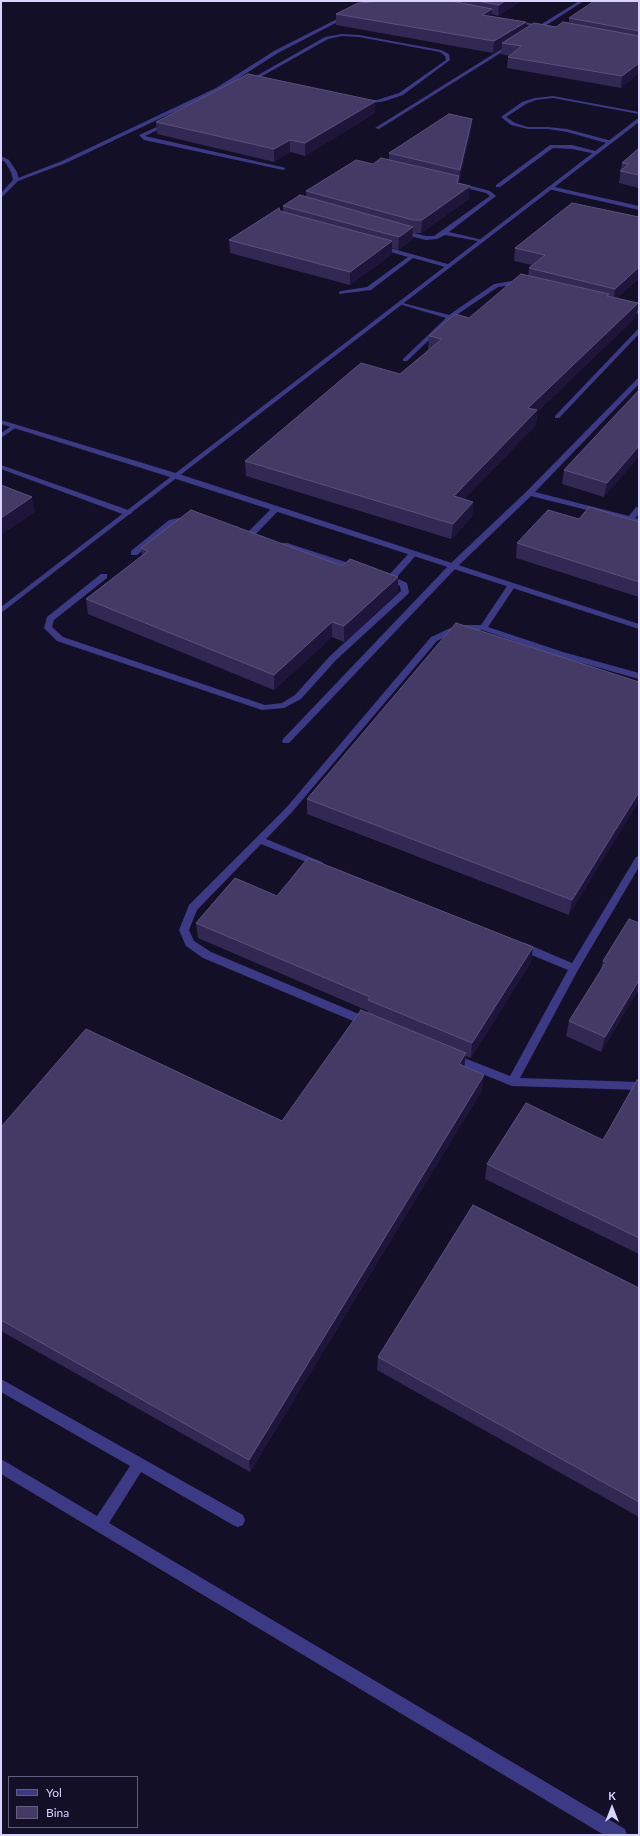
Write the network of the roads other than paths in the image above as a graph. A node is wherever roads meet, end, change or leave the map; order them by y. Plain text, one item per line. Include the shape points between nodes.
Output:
1 (582, 1) edge
2 (350, 15) edge
3 (511, 21) edge
4 (541, 27) junction
5 (549, 28) edge
6 (528, 35) edge
7 (515, 43) edge
8 (252, 80) junction
9 (260, 82) edge
10 (238, 87) edge
11 (359, 100) edge
12 (639, 113) edge
13 (639, 120) edge
14 (171, 122) edge
15 (377, 128) dead end
16 (127, 132) junction
17 (142, 135) junction
18 (610, 142) junction
19 (596, 152) junction
20 (1, 158) edge
21 (284, 168) dead end
22 (16, 180) junction
23 (449, 183) edge
24 (498, 186) dead end
25 (550, 188) junction
26 (1, 196) edge
27 (639, 208) edge
28 (397, 232) edge
29 (444, 233) junction
30 (482, 241) junction
31 (374, 245) edge
32 (412, 256) junction
33 (449, 266) junction
34 (527, 285) edge
35 (341, 293) dead end
36 (401, 303) junction
37 (616, 307) edge
38 (639, 312) edge
39 (450, 317) junction
40 (639, 330) edge
41 (405, 360) dead end
42 (639, 380) edge
43 (557, 417) dead end
44 (1, 422) edge
45 (14, 426) junction
46 (1, 436) edge
47 (1, 467) edge
48 (176, 476) junction
49 (530, 493) junction
50 (276, 509) junction
51 (639, 509) edge
52 (128, 513) junction
53 (199, 520) edge
54 (635, 520) edge
55 (250, 535) edge
56 (272, 542) edge
57 (134, 553) dead end
58 (414, 554) junction
59 (453, 566) junction
60 (369, 571) edge
61 (104, 576) dead end
62 (512, 585) junction
63 (1, 612) edge
64 (639, 627) edge
65 (483, 628) junction
66 (639, 676) edge
67 (286, 741) dead end
68 (259, 840) junction
69 (639, 859) edge
70 (325, 867) edge
71 (508, 941) edge
72 (574, 968) junction
73 (382, 1028) edge
74 (447, 1055) edge
75 (512, 1082) junction
76 (639, 1086) edge
77 (1, 1385) edge
78 (139, 1464) junction
79 (1, 1466) edge
80 (238, 1520) dead end
81 (99, 1525) junction
82 (619, 1835) edge

1 - 4 street
2 - 16 street via 276,52 218,90
3 - 4 street
4 - 5 street
4 - 6 street
7 - 15 street
8 - 9 street
8 - 10 street
8 - 11 street via 327,38 342,36 359,36 441,51 447,55 448,60 401,94 374,102
12 - 18 street via 553,97 524,103 503,117 513,124 528,128 567,131
13 - 18 street
14 - 17 street
16 - 17 street
16 - 22 street via 64,162
17 - 21 street via 144,138
18 - 19 street
19 - 24 street via 552,146
19 - 25 street
20 - 22 street via 7,161
22 - 26 street
23 - 29 street via 488,192 493,196
25 - 27 street
25 - 30 street
28 - 29 street via 426,238 435,238
29 - 30 street
30 - 33 street
31 - 32 street
32 - 33 street
32 - 35 street via 369,289
33 - 36 street
34 - 39 street via 496,285
36 - 39 street
36 - 48 street
37 - 38 street
39 - 41 street
40 - 43 street
42 - 49 street
44 - 45 street
45 - 46 street
45 - 48 street
47 - 52 street
48 - 50 street
48 - 52 street
49 - 54 street
49 - 59 street
50 - 55 street
50 - 58 street
51 - 54 street
52 - 63 street
53 - 57 street via 184,519 172,522
56 - 60 street
58 - 59 street
58 - 61 street via 387,576 404,585 405,592 333,658 298,697 284,705 265,708 60,639 48,628 50,619
59 - 62 street
59 - 67 street
62 - 64 street
62 - 65 street
65 - 66 street via 560,654
65 - 68 street via 457,627 434,639 289,810
68 - 70 street
68 - 73 street via 193,908 184,930 190,943 208,955
69 - 72 street
71 - 72 street
72 - 75 street
74 - 75 street
75 - 76 street
77 - 78 street
78 - 80 street
78 - 81 street
79 - 81 street
81 - 82 street

